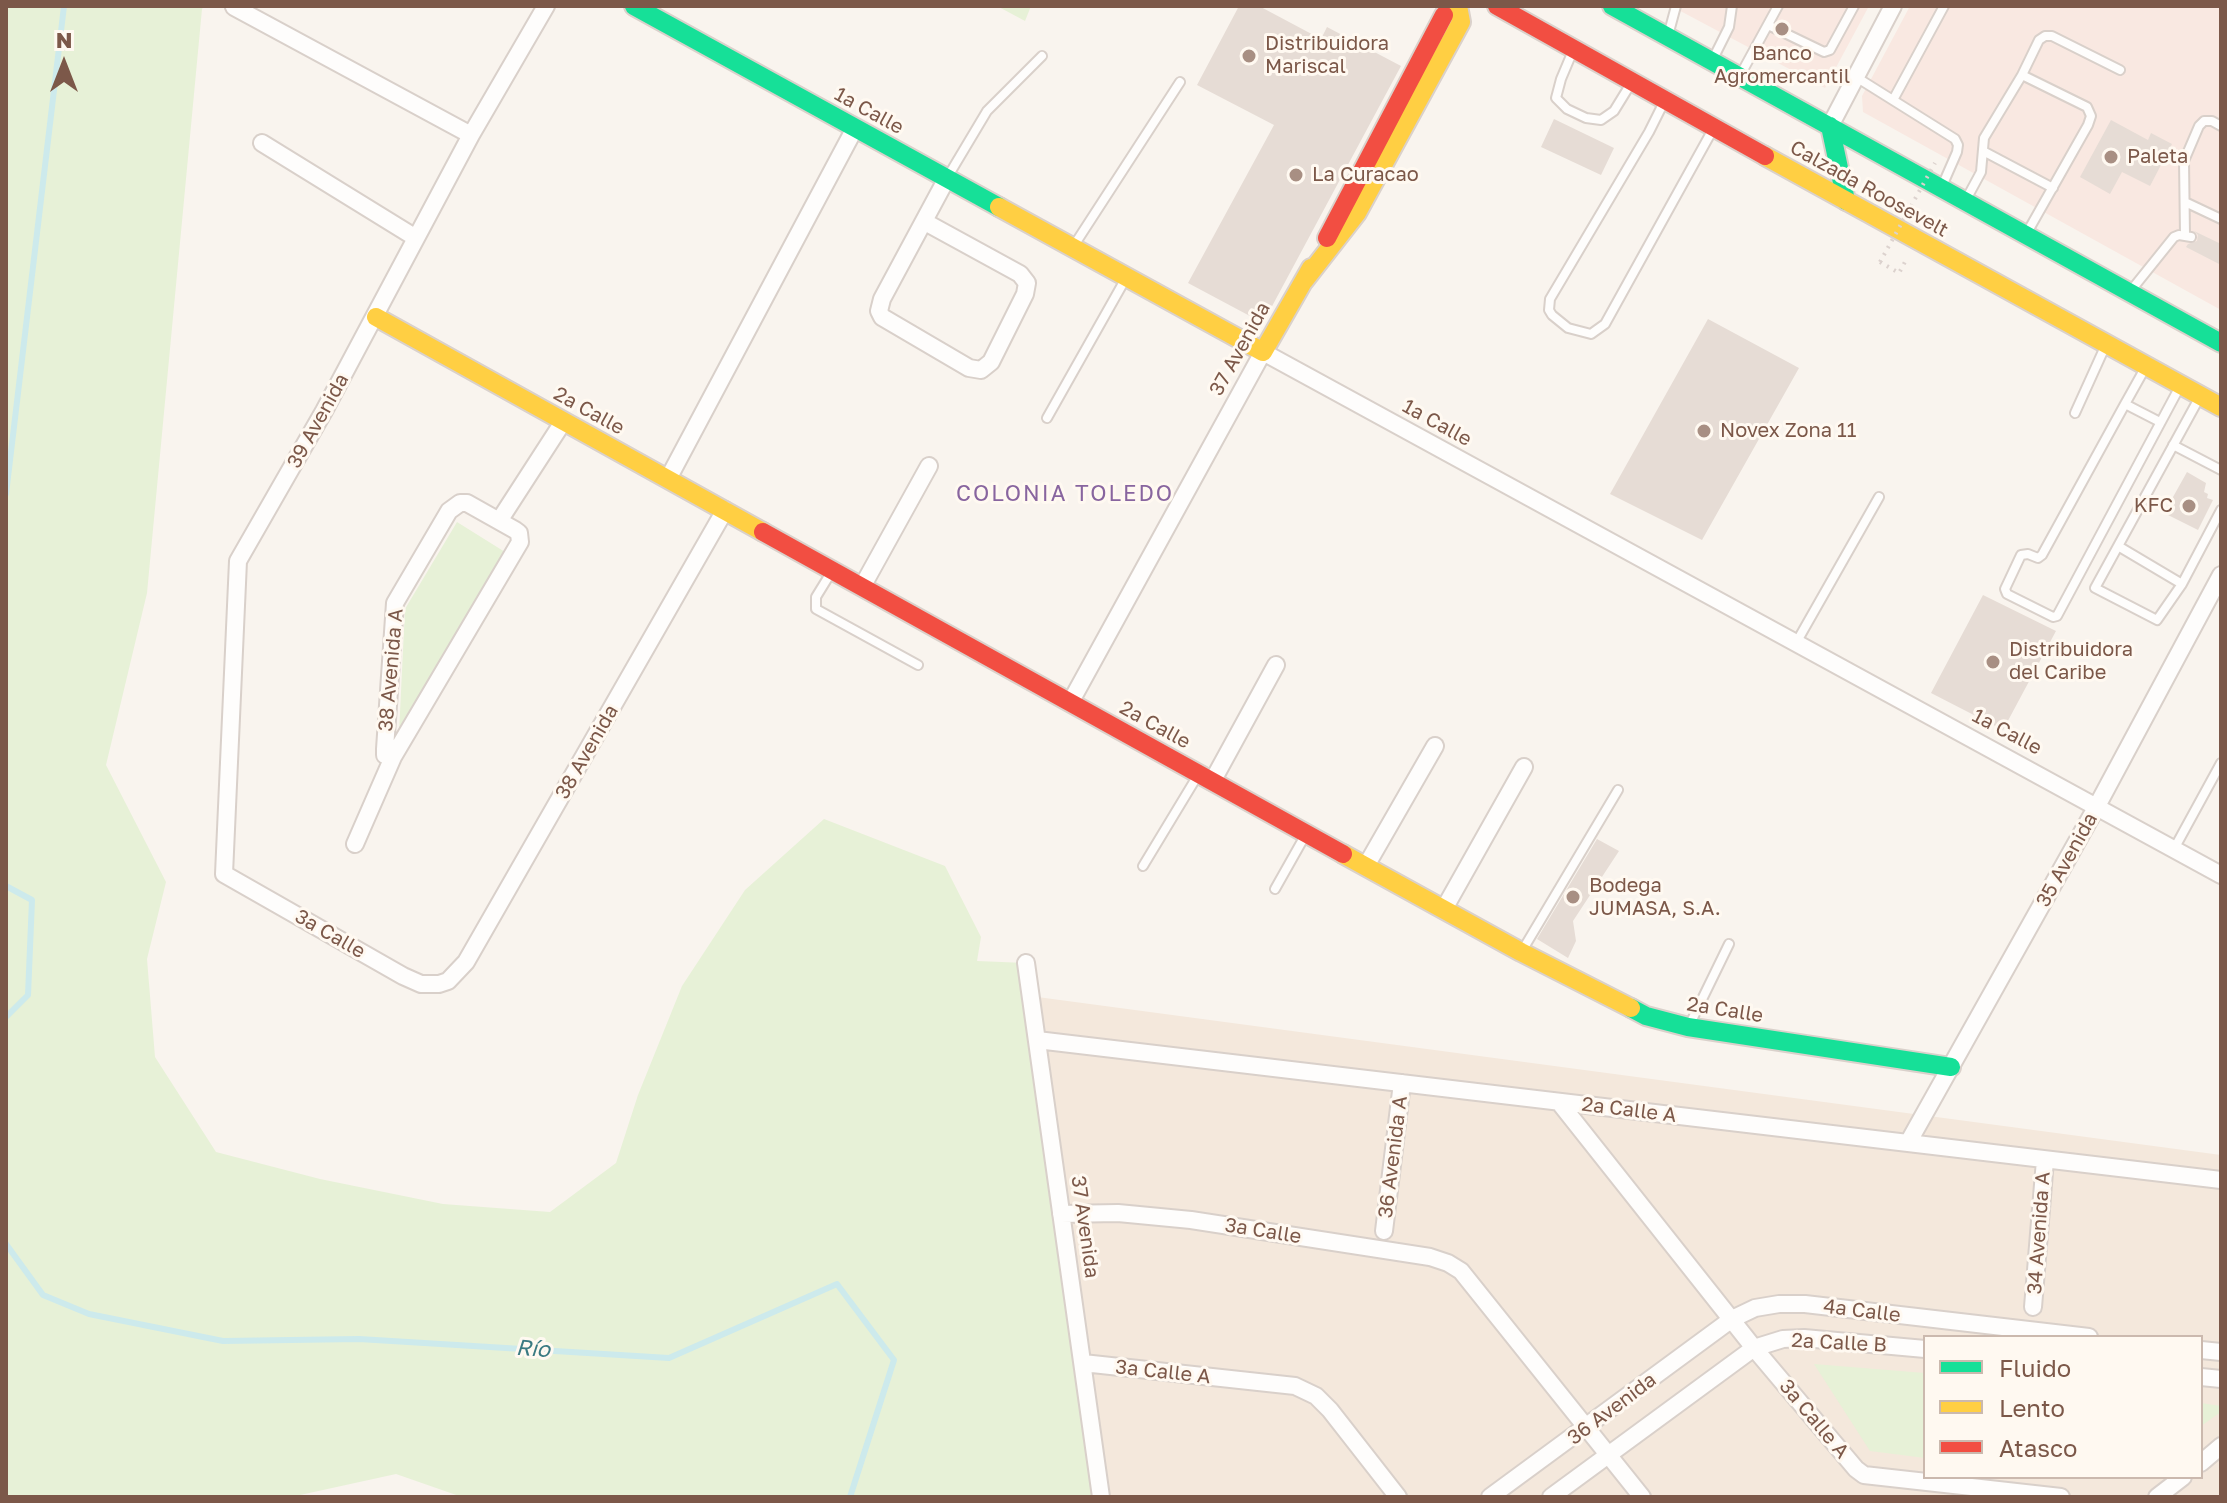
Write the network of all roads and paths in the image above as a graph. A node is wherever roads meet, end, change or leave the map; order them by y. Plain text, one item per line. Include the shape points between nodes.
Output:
1 (546, 6) edge
2 (634, 6) edge
3 (1497, 6) edge
4 (1612, 6) edge
5 (1676, 6) edge
6 (1732, 6) edge
7 (1778, 6) edge
8 (1854, 6) edge
9 (1893, 6) edge
10 (1944, 6) edge
11 (234, 7) edge
12 (1451, 10) edge
13 (1768, 25) junction
14 (1668, 37) junction
15 (1574, 49) junction
16 (1042, 56) dead end
17 (1712, 61) junction
18 (2120, 70) dead end
19 (2022, 75) junction
20 (1740, 76) junction
21 (1856, 77) junction
22 (1633, 81) junction
23 (1180, 82) dead end
24 (1665, 99) junction
25 (1893, 100) junction
26 (1830, 126) junction
27 (2221, 126) edge
28 (1715, 127) junction
29 (855, 128) junction
30 (471, 135) junction
31 (262, 143) dead end
32 (1983, 151) junction
33 (1935, 163) dead end
34 (947, 178) junction
35 (1941, 188) junction
36 (2053, 188) junction
37 (1846, 201) junction
38 (1965, 201) junction
39 (2185, 202) junction
40 (2221, 219) edge
41 (925, 222) junction
42 (2026, 235) junction
43 (416, 238) junction
44 (1073, 248) junction
45 (1899, 273) dead end
46 (1126, 277) junction
47 (2130, 293) junction
48 (376, 317) junction
49 (2221, 343) edge
50 (2106, 344) junction
51 (1263, 352) junction
52 (2146, 366) junction
53 (2181, 384) junction
54 (2201, 395) junction
55 (2125, 404) junction
56 (2221, 407) edge
57 (2075, 413) dead end
58 (1047, 418) dead end
59 (563, 422) junction
60 (2160, 422) junction
61 (2173, 445) junction
62 (929, 466) dead end
63 (2221, 470) edge
64 (668, 479) junction
65 (1879, 497) dead end
66 (725, 510) junction
67 (2221, 510) edge
68 (499, 521) junction
69 (2118, 546) junction
70 (833, 570) junction
71 (2221, 575) edge
72 (2182, 584) junction
73 (862, 587) junction
74 (1796, 643) junction
75 (918, 665) dead end
76 (1276, 665) dead end
77 (1070, 703) junction
78 (1435, 746) dead end
79 (393, 757) junction
80 (2221, 763) edge
81 (1524, 767) dead end
82 (1205, 778) junction
83 (1618, 790) dead end
84 (2097, 806) junction
85 (1306, 833) junction
86 (355, 844) dead end
87 (2174, 849) junction
88 (1143, 866) dead end
89 (1366, 866) junction
90 (224, 874) joint
91 (2221, 875) edge
92 (1275, 889) dead end
93 (1444, 909) junction
94 (1729, 944) dead end
95 (1521, 952) junction
96 (1026, 963) dead end
97 (439, 984) joint
98 (1688, 1027) junction
99 (1037, 1040) junction
100 (1951, 1067) junction
101 (1402, 1083) junction
102 (1559, 1102) junction
103 (1908, 1143) junction
104 (2045, 1160) junction
105 (2221, 1180) edge
106 (1061, 1214) junction
107 (1384, 1231) dead end
108 (2033, 1307) dead end
109 (1732, 1319) junction
110 (2032, 1334) edge
111 (1754, 1348) junction
112 (1923, 1349) edge
113 (1083, 1363) junction
114 (1587, 1428) junction
115 (2221, 1446) edge
116 (1608, 1455) junction
117 (2203, 1461) edge
118 (2180, 1479) edge
119 (2000, 1494) edge
120 (1101, 1497) edge
121 (1398, 1497) edge
122 (1490, 1497) edge
123 (1551, 1497) edge
124 (1642, 1497) edge
125 (2061, 1497) edge
126 (2157, 1497) edge

1 - 30 street, 39 Avenida
2 - 29 main road, 1a Calle
3 - 15 main road, Calzada Roosevelt
4 - 14 main road, Calzada Roosevelt
5 - 14 lane
6 - 17 lane via 1729,27
7 - 13 lane
8 - 13 lane via 1824,52
9 - 21 street
10 - 25 lane
11 - 30 street
12 - 51 main road, 37 Avenida via 1461,22 1357,213 1304,281
13 - 20 lane
14 - 17 main road, Calzada Roosevelt
15 - 22 main road, Calzada Roosevelt
15 - 22 lane via 1556,98 1567,109 1595,120 1608,117
16 - 34 lane via 987,111
17 - 20 main road, Calzada Roosevelt
18 - 19 lane via 2052,36 2039,40
19 - 32 lane via 1984,138
19 - 36 lane via 2090,112
20 - 26 main road, Calzada Roosevelt
21 - 25 lane
21 - 26 street
22 - 24 main road, Calzada Roosevelt
23 - 44 lane
24 - 28 main road, Calzada Roosevelt
24 - 28 lane via 1550,299 1552,315 1568,328 1591,334 1605,324
25 - 35 lane via 1955,139 1957,152
26 - 35 main road, Calzada Roosevelt
26 - 37 main road
27 - 39 lane via 2212,121 2199,126 2184,161
28 - 37 main road, Calzada Roosevelt
29 - 34 main road, 1a Calle
29 - 64 street
30 - 43 street, 39 Avenida
31 - 43 street
32 - 36 lane
32 - 38 lane via 1981,172
33 - 45 path, bridge via 1880,262
34 - 41 street
34 - 44 main road, 1a Calle
35 - 38 main road, Calzada Roosevelt
36 - 42 lane
37 - 50 main road, Calzada Roosevelt
38 - 42 main road, Calzada Roosevelt
39 - 40 lane
39 - 47 lane via 2188,236 2174,237
41 - 41 street via 879,311 969,368 981,370 991,362 1027,283 1020,274
42 - 47 main road, Calzada Roosevelt
43 - 48 street, 39 Avenida
44 - 46 main road, 1a Calle
46 - 51 main road, 1a Calle
46 - 58 lane
47 - 49 main road, Calzada Roosevelt
48 - 59 main road, 2a Calle
48 - 90 street, 39 Avenida via 238,561
50 - 52 main road, Calzada Roosevelt
50 - 57 lane
51 - 74 street, 1a Calle
51 - 77 street, 37 Avenida
52 - 53 main road, Calzada Roosevelt
52 - 55 lane
53 - 54 main road, Calzada Roosevelt
53 - 60 lane
54 - 56 main road, Calzada Roosevelt
54 - 61 lane
55 - 60 lane
55 - 60 lane via 2042,555 2021,555 2007,594 2057,616
59 - 64 main road, 2a Calle
59 - 68 street
61 - 63 lane
61 - 69 lane
62 - 73 street
64 - 66 main road, 2a Calle
65 - 74 lane
66 - 70 main road, 2a Calle
66 - 97 street, 38 Avenida via 466,962
67 - 72 lane
68 - 79 street, 38 Avenida A via 519,533 520,542
68 - 79 street, 38 Avenida A via 467,503 454,505 395,603 385,749 385,755
69 - 72 lane
69 - 72 lane via 2095,584 2097,591 2157,620
70 - 73 main road, 2a Calle
70 - 75 lane via 816,597 816,609
71 - 84 street, 35 Avenida
73 - 77 main road, 2a Calle
74 - 84 street, 1a Calle
76 - 82 street
77 - 82 main road, 2a Calle
78 - 89 street
79 - 86 street
80 - 87 lane
81 - 93 street
82 - 85 main road, 2a Calle
82 - 88 lane
83 - 95 lane
84 - 87 street, 1a Calle
84 - 100 street, 35 Avenida
85 - 89 main road, 2a Calle
85 - 92 lane
87 - 91 street, 1a Calle
89 - 93 main road, 2a Calle
90 - 97 street, 3a Calle via 403,976
93 - 95 main road, 2a Calle
94 - 98 lane
95 - 98 main road, 2a Calle via 1646,1016
96 - 99 street, 37 Avenida
98 - 100 main road, 2a Calle
99 - 101 street, 2a Calle A
99 - 106 street, 37 Avenida
100 - 103 street, 35 Avenida
101 - 102 street, 2a Calle A
101 - 107 street, 36 Avenida A
102 - 103 street, 2a Calle A
102 - 109 street, 3a Calle A
103 - 104 street, 2a Calle A
104 - 105 street, 2a Calle A
104 - 108 street, 34 Avenida A
106 - 113 street, 37 Avenida
106 - 114 street, 3a Calle via 1118,1213 1205,1222 1430,1257 1461,1271
109 - 110 street, 4a Calle via 1755,1308 1805,1304
109 - 111 street, 3a Calle A
109 - 114 street, 36 Avenida
111 - 112 street, 2a Calle B via 1804,1338
111 - 116 street, 36 Avenida
111 - 119 street, 3a Calle A via 1864,1475
113 - 120 street, 37 Avenida
113 - 121 street, 3a Calle A via 1295,1386 1330,1410
114 - 116 street
114 - 122 street, 36 Avenida
115 - 117 street
116 - 123 street, 36 Avenida
116 - 124 street
118 - 126 street
119 - 125 street, 3a Calle A

